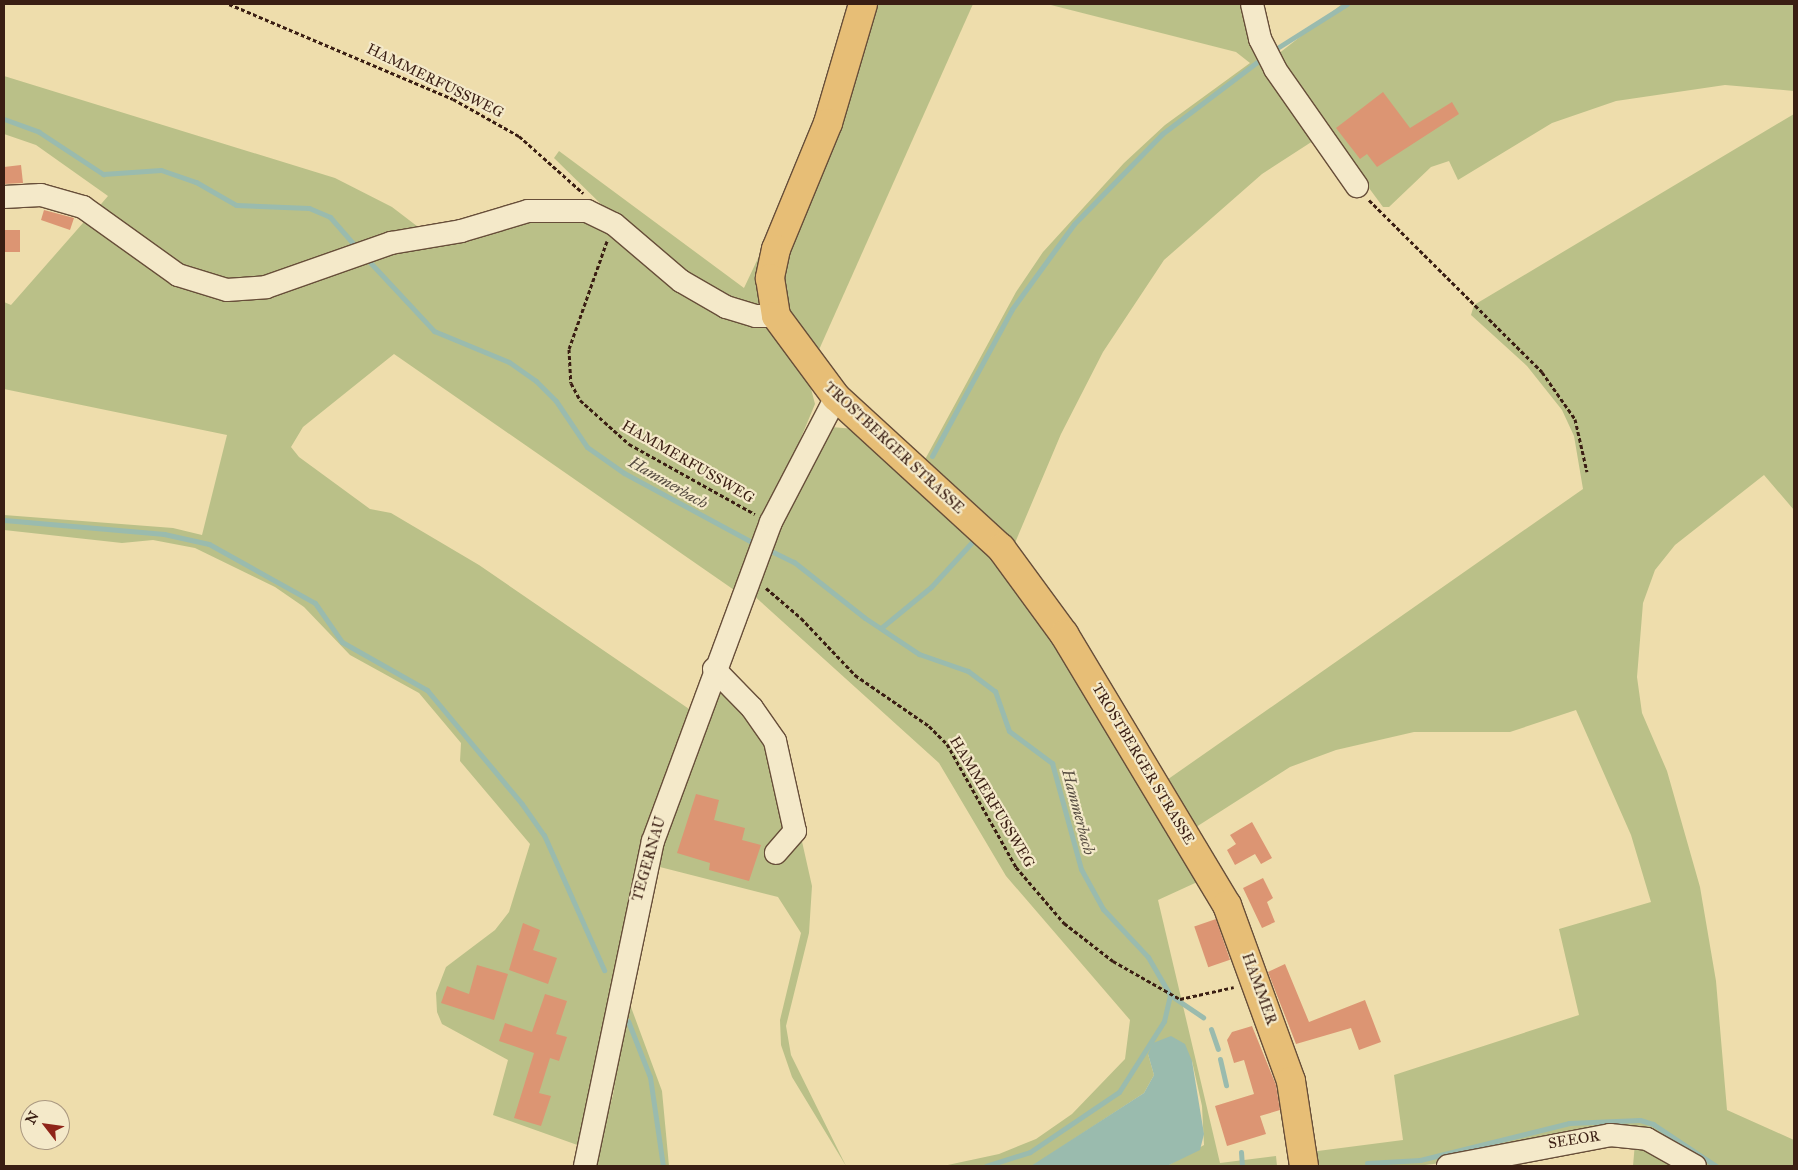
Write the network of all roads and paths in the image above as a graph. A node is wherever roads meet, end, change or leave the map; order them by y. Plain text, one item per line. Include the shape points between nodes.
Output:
1 (229, 4) edge
2 (863, 4) edge
3 (1252, 4) edge
4 (1357, 186) joint
5 (4, 197) edge
6 (610, 221) junction
7 (776, 316) junction
8 (836, 397) junction
9 (1587, 472) dead end
10 (768, 528) junction
11 (752, 568) junction
12 (714, 669) junction
13 (1196, 851) joint
14 (776, 853) dead end
15 (1257, 981) junction
16 (585, 1166) edge
17 (1304, 1166) edge
18 (1448, 1166) edge
19 (1695, 1166) edge

1 - 6 path, HAMMERFUSSWEG via 412,79 499,124 541,153
2 - 7 main road, TROSTBERGER STRASSE via 828,123 776,249 770,278
3 - 4 street via 1260,39 1275,69
4 - 9 path via 1542,372 1575,419
5 - 6 street via 41,196 83,208 178,275 210,287 266,287 379,247 461,231 539,209 587,211
6 - 7 street via 681,281 726,307 756,316
6 - 10 path, HAMMERFUSSWEG via 569,349 571,383 594,418 629,444
7 - 8 main road, TROSTBERGER STRASSE
8 - 10 street, TEGERNAU
8 - 13 main road, TROSTBERGER STRASSE via 980,527 1022,574 1064,634
10 - 11 street, TEGERNAU
11 - 12 street, TEGERNAU
11 - 15 path, HAMMERFUSSWEG via 855,675 941,738 1016,867 1041,899 1113,961 1180,999 1193,999
12 - 14 street via 742,696 775,741 795,831
12 - 16 street, TEGERNAU via 644,872 602,1102
13 - 15 main road, HAMMER via 1227,905
15 - 17 main road, HAMMER via 1291,1081
18 - 19 street, SEEOR via 1610,1135 1647,1139

